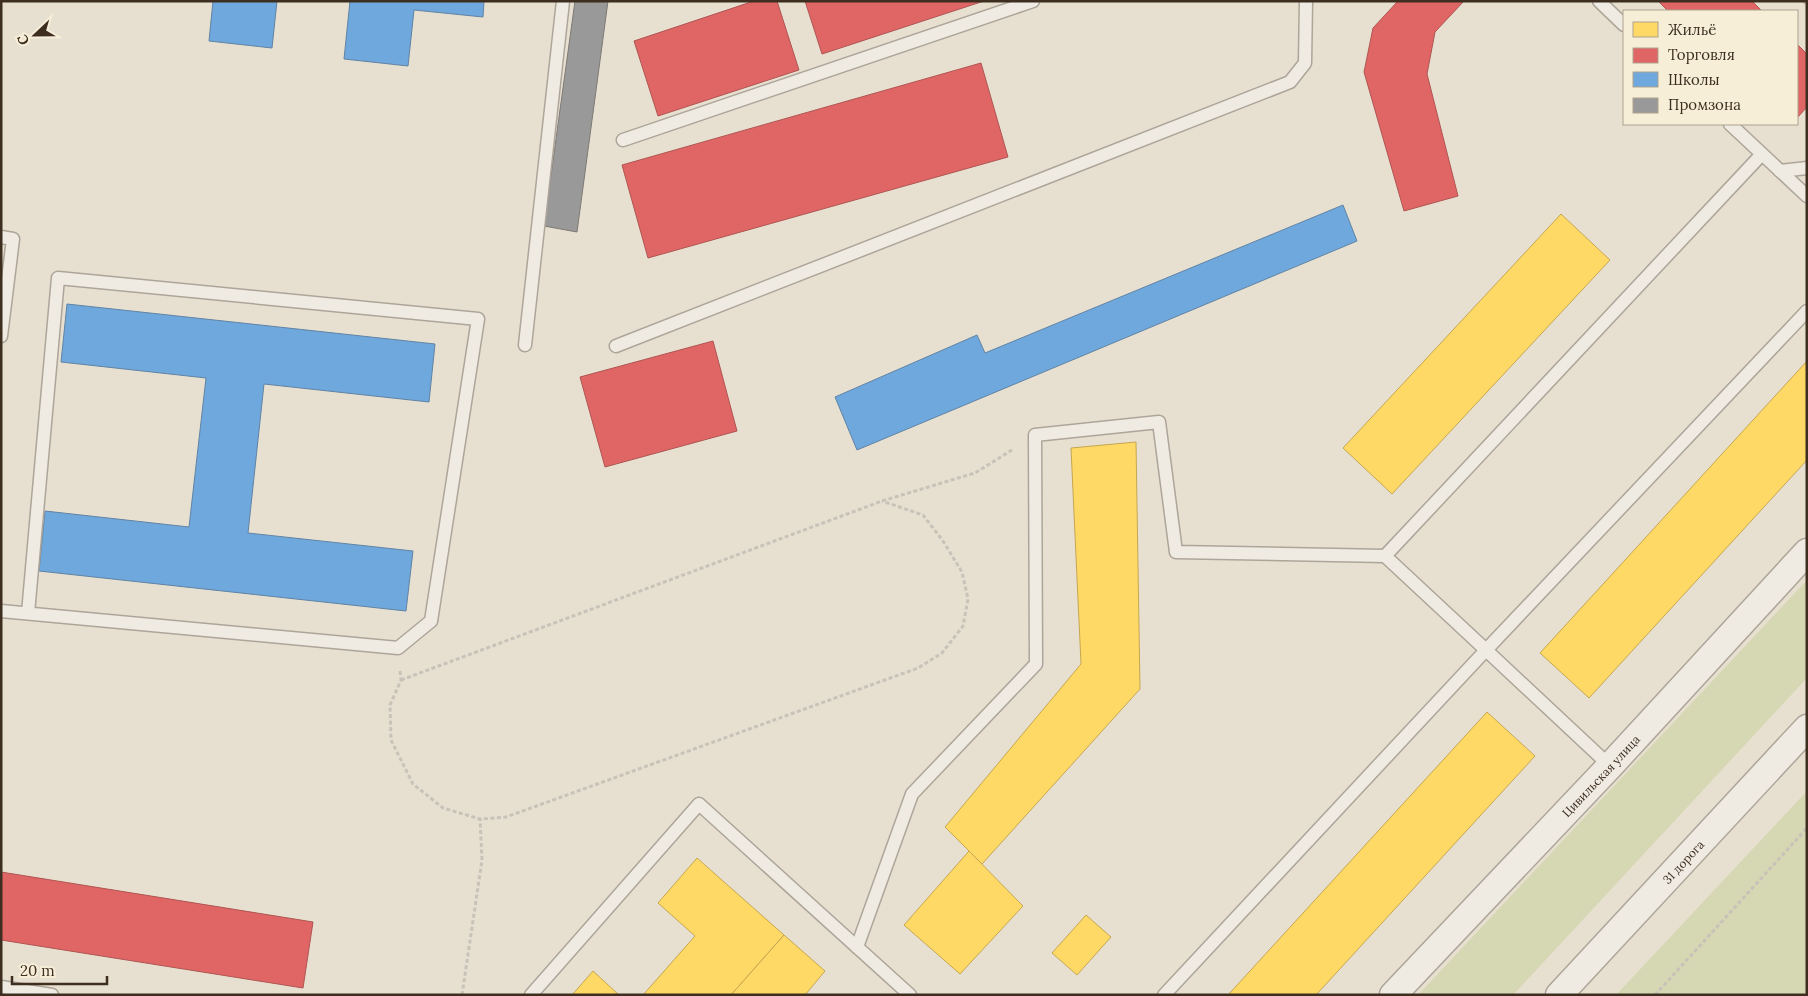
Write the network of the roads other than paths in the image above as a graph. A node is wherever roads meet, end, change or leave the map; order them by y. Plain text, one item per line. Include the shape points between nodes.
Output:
1 (563, 1) edge
2 (1034, 1) edge
3 (1306, 1) edge
4 (1599, 1) edge
5 (1623, 24) edge
6 (1731, 125) edge
7 (623, 140) dead end
8 (1762, 154) junction
9 (1807, 168) edge
10 (1780, 171) junction
11 (1807, 196) edge
12 (1, 237) edge
13 (1807, 311) edge
14 (1, 336) edge
15 (525, 346) dead end
16 (616, 346) dead end
17 (1807, 552) edge
18 (1386, 556) junction
19 (1, 611) edge
20 (28, 614) junction
21 (1486, 650) junction
22 (1807, 728) edge
23 (1610, 766) junction
24 (857, 947) junction
25 (1, 987) edge
26 (52, 995) edge
27 (531, 995) edge
28 (910, 995) edge
29 (1164, 995) edge
30 (1392, 995) edge
31 (1559, 995) edge

1 - 15 lane
2 - 7 lane
3 - 16 lane via 1305,63 1290,82
4 - 5 lane
6 - 8 lane
8 - 10 lane
8 - 18 lane
9 - 10 lane
10 - 11 lane
12 - 14 lane via 13,239
13 - 21 lane
17 - 23 street, Цивильская улица
18 - 21 lane
18 - 24 lane via 1176,552 1159,422 1035,435 1036,664 912,794
19 - 20 lane
20 - 20 lane via 398,648 431,621 478,320 58,278
21 - 23 lane
21 - 29 lane
22 - 31 street, 31 дорога
23 - 30 street, Цивильская улица
24 - 27 lane via 699,804
24 - 28 lane
25 - 26 lane

